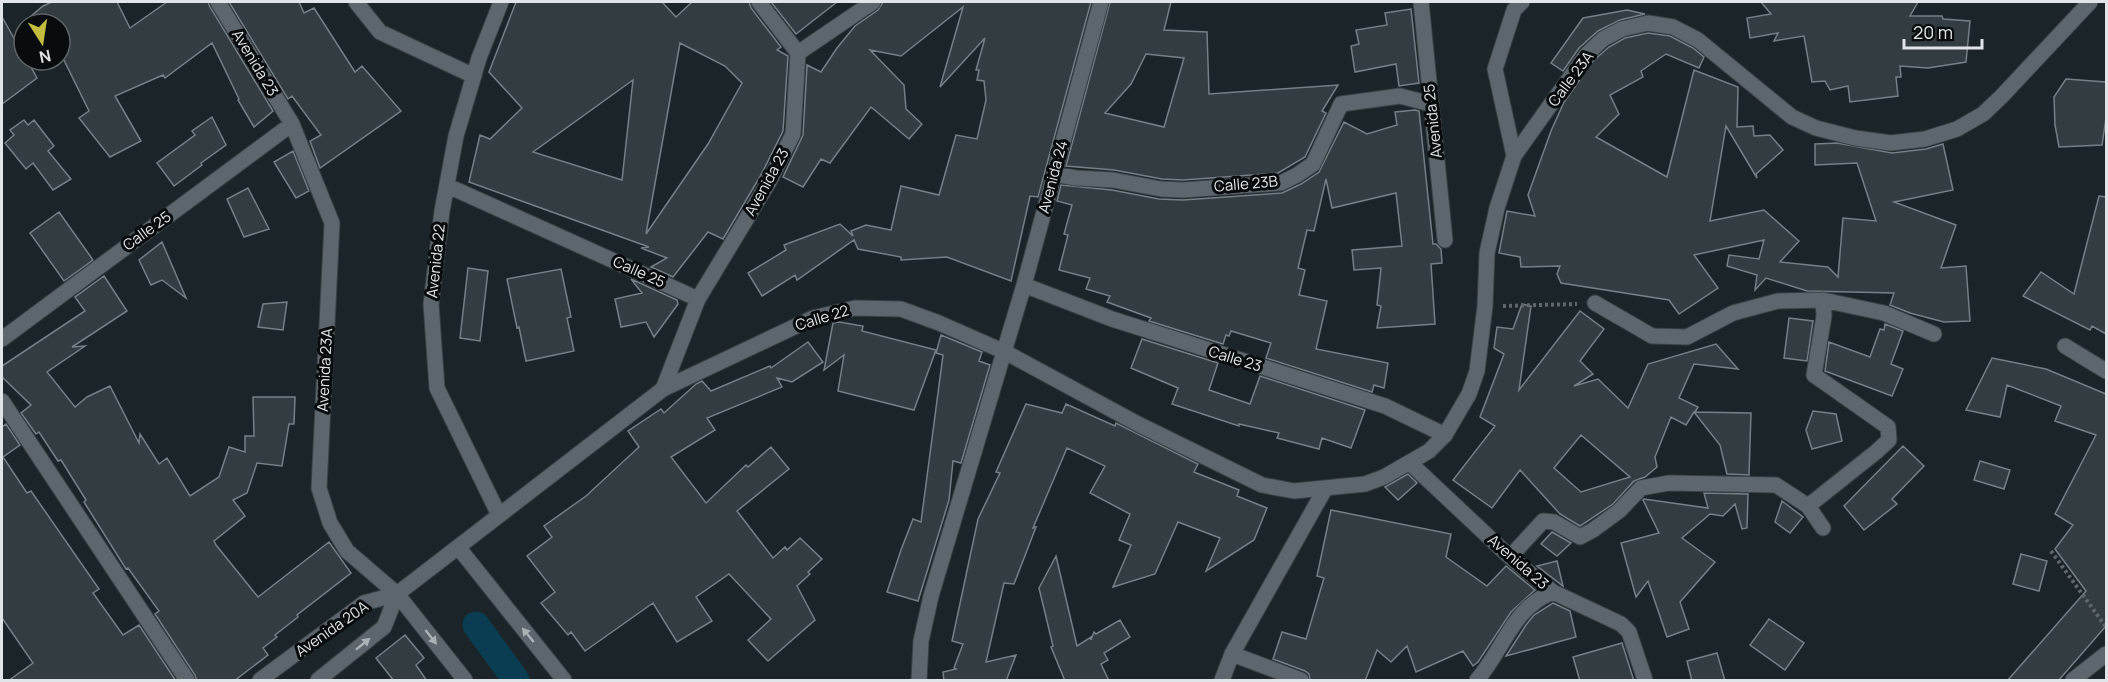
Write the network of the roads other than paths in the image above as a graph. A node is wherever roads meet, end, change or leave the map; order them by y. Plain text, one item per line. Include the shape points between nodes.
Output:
1 (218, 2) edge
2 (356, 2) edge
3 (501, 2) edge
4 (759, 2) edge
5 (873, 2) edge
6 (1101, 2) edge
7 (1421, 2) edge
8 (1522, 2) edge
9 (2090, 2) edge
10 (798, 53) junction
11 (474, 76) junction
12 (1431, 104) junction
13 (292, 124) junction
14 (1514, 156) junction
15 (1054, 174) junction
16 (447, 186) junction
17 (1445, 240) dead end
18 (1024, 285) junction
19 (699, 299) junction
20 (1823, 300) junction
21 (1595, 303) road end
22 (1934, 334) dead end
23 (2, 339) edge
24 (2066, 346) dead end
25 (1005, 352) junction
26 (2106, 371) edge
27 (663, 389) junction
28 (2, 401) edge
29 (1445, 435) junction
30 (1410, 463) junction
31 (1325, 489) junction
32 (1808, 506) junction
33 (499, 515) junction
34 (1822, 528) dead end
35 (458, 547) junction
36 (1510, 557) junction
37 (1553, 592) junction
38 (397, 594) junction
39 (1232, 654) junction
40 (2106, 654) edge
41 (187, 681) edge
42 (260, 681) edge
43 (318, 681) edge
44 (465, 681) edge
45 (564, 681) edge
46 (919, 681) edge
47 (1222, 681) edge
48 (1301, 681) edge
49 (1477, 681) edge
50 (1645, 681) edge
51 (2073, 681) edge

1 - 13 street, Avenida 23
2 - 11 street via 380,32
3 - 11 street, Avenida 22
4 - 10 street
5 - 10 street
6 - 15 street, Avenida 24
7 - 12 street, Avenida 25
8 - 14 street via 1514,10 1495,69
9 - 14 street, Calle 23A via 1983,114 1957,129 1925,140 1891,143 1855,138 1792,117 1698,40 1673,27 1648,23 1622,29 1586,55
10 - 19 street, Avenida 23 via 793,134
11 - 16 street, Avenida 22 via 456,136
12 - 15 street, Calle 23B via 1400,96 1341,104 1313,164 1281,183 1161,189
12 - 17 street, Avenida 25
13 - 23 street, Calle 25
13 - 38 street, Avenida 23A via 332,223 319,488 330,523 347,551
14 - 29 street, Calle 23A via 1487,253 1476,371 1469,394
15 - 18 street, Avenida 24
16 - 19 street, Calle 25
16 - 33 street, Avenida 22 via 432,304 437,388
18 - 25 street, Avenida 24
18 - 29 street, Calle 23 via 1124,323 1385,406
19 - 27 street
20 - 21 street via 1778,301 1733,313 1687,337 1652,336
20 - 22 street via 1884,313
20 - 32 street via 1814,375 1888,427 1889,440
24 - 26 street
25 - 27 street, Calle 22 via 901,309 855,308 813,318
25 - 31 street, Calle 22 via 1262,485 1294,491
25 - 46 street via 931,596 921,641
27 - 33 street, Calle 22
28 - 41 street
29 - 30 street, Calle 23A
30 - 31 street, Calle 23A via 1365,484
30 - 36 street, Avenida 23
31 - 39 street
32 - 34 street
32 - 36 street via 1776,485 1669,483 1641,488 1619,511 1581,537 1554,522 1543,522
33 - 35 street, Calle 22
35 - 38 street, Calle 22
45 -> 35 street
36 - 37 street, Avenida 23
37 - 49 street via 1539,598 1518,617 1496,657
37 - 50 street, Avenida 23 via 1621,624 1629,632
38 - 42 street, Avenida 20A via 364,603
43 -> 38 street, Avenida 20A via 384,627
38 -> 44 street, Avenida 23A
39 - 47 street
39 - 48 street
40 - 51 street

